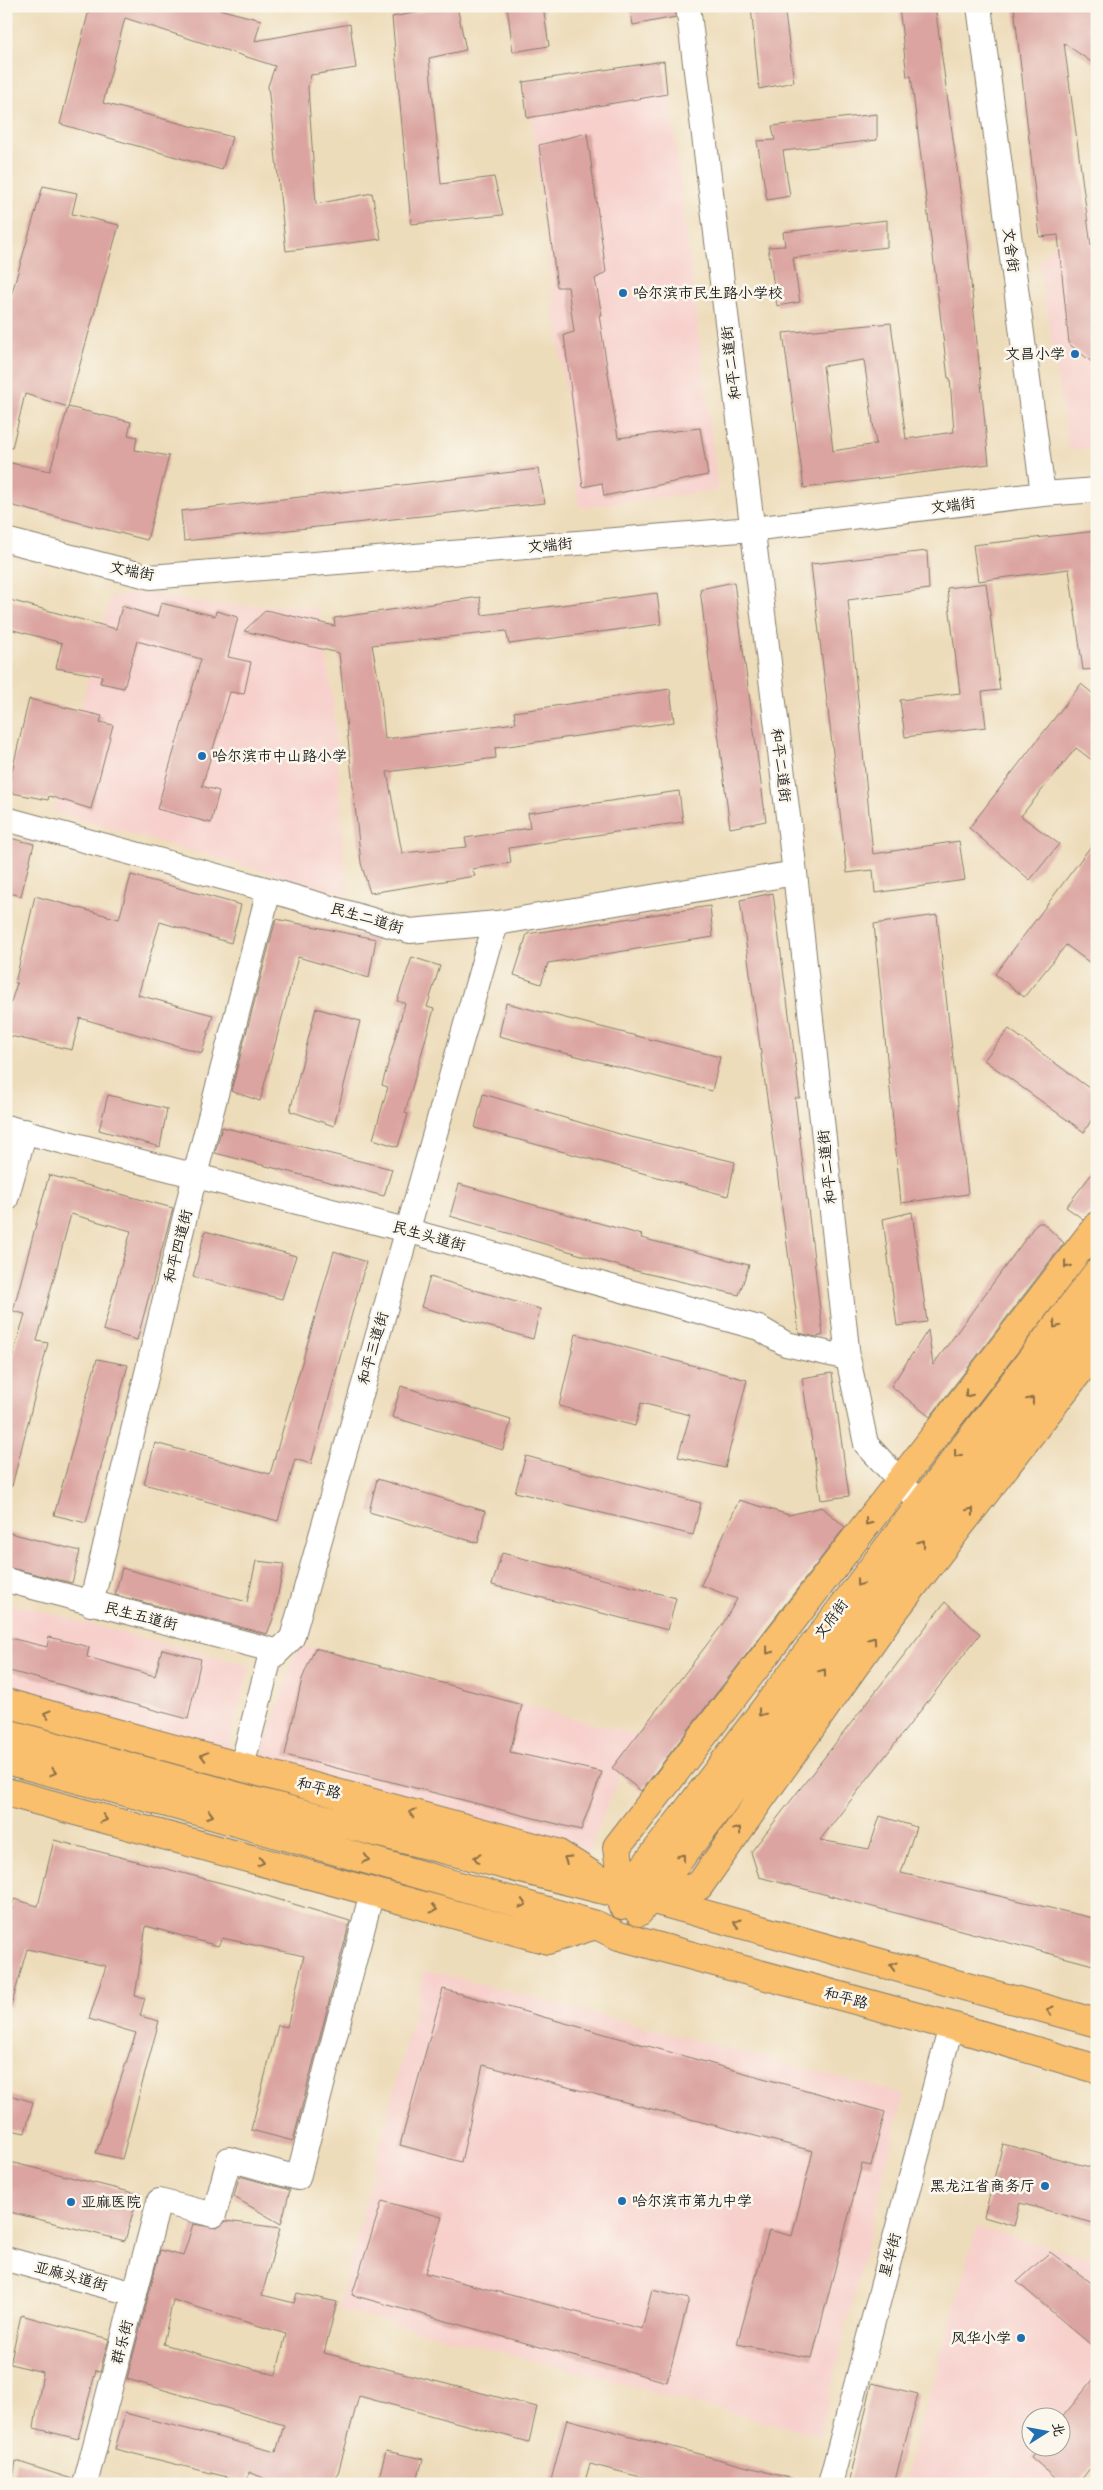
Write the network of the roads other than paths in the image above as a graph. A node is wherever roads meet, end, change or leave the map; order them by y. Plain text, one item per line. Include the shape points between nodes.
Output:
1 (688, 6) edge
2 (979, 6) edge
3 (1097, 490) edge
4 (1043, 494) junction
5 (752, 529) junction
6 (6, 540) edge
7 (6, 819) edge
8 (795, 872) junction
9 (269, 890) junction
10 (497, 924) junction
11 (16, 1129) edge
12 (195, 1175) junction
13 (6, 1199) edge
14 (1097, 1226) edge
15 (406, 1230) junction
16 (1097, 1273) edge
17 (1097, 1314) edge
18 (1097, 1348) edge
19 (848, 1358) junction
20 (900, 1482) junction
21 (920, 1503) junction
22 (6, 1580) edge
23 (91, 1604) junction
24 (276, 1651) junction
25 (6, 1703) edge
26 (6, 1733) edge
27 (6, 1760) edge
28 (242, 1766) junction
29 (6, 1792) edge
30 (468, 1828) junction
31 (393, 1836) junction
32 (448, 1883) junction
33 (372, 1892) junction
34 (623, 1895) junction
35 (650, 1899) junction
36 (607, 1931) junction
37 (1097, 2023) edge
38 (951, 2026) junction
39 (1097, 2069) edge
40 (6, 2259) edge
41 (135, 2294) junction
42 (85, 2484) edge
43 (830, 2484) edge

1 - 5 street, 和平二道街
2 - 4 street, 文舍街
3 - 4 street, 文端街
4 - 5 street, 文端街
5 - 6 street, 文端街 via 150,577
5 - 8 street, 和平二道街
7 - 9 street, 民生二道街
8 - 10 street, 民生二道街
8 - 19 street, 和平二道街
9 - 10 street, 民生二道街 via 410,931
9 - 12 street, 和平四道街
10 - 15 street, 和平三道街
11 - 12 street, 民生头道街
11 - 13 street
12 - 15 street, 民生头道街
12 - 23 street, 和平四道街
14 -> 20 main road
15 - 19 street, 民生头道街 via 758,1328 786,1344
15 - 24 street, 和平三道街 via 292,1638
16 -> 21 main road, 文府街
35 -> 17 main road, 文府街
35 -> 18 main road via 699,1886 887,1620
19 - 20 street, 和平二道街 via 866,1444
20 - 21 street, 和平二道街
20 -> 34 main road via 618,1847
21 -> 34 main road, 文府街
22 - 23 street, 民生五道街
23 - 24 street, 民生五道街
24 - 28 street, 和平三道街 via 269,1660
28 -> 25 main road, 和平路
26 - 31 main road, 和平路
27 -> 32 main road, 和平路
30 -> 28 main road, 和平路
29 -> 33 main road
30 - 31 main road
34 -> 30 main road, 和平路 via 557,1853
34 -> 31 main road, 和平路
32 - 33 main road
32 -> 36 main road, 和平路
33 -> 36 main road via 548,1940
33 - 41 street, 群乐街 via 298,2178 229,2159 214,2216 160,2201
34 - 35 main road, 和平路
34 - 36 main road
35 - 36 main road, 文府街
37 -> 35 main road, 和平路
36 - 38 main road, 和平路
38 - 39 main road, 和平路
38 - 43 street, 星华街
40 - 41 street, 亚麻头道街
41 - 42 street, 群乐街

